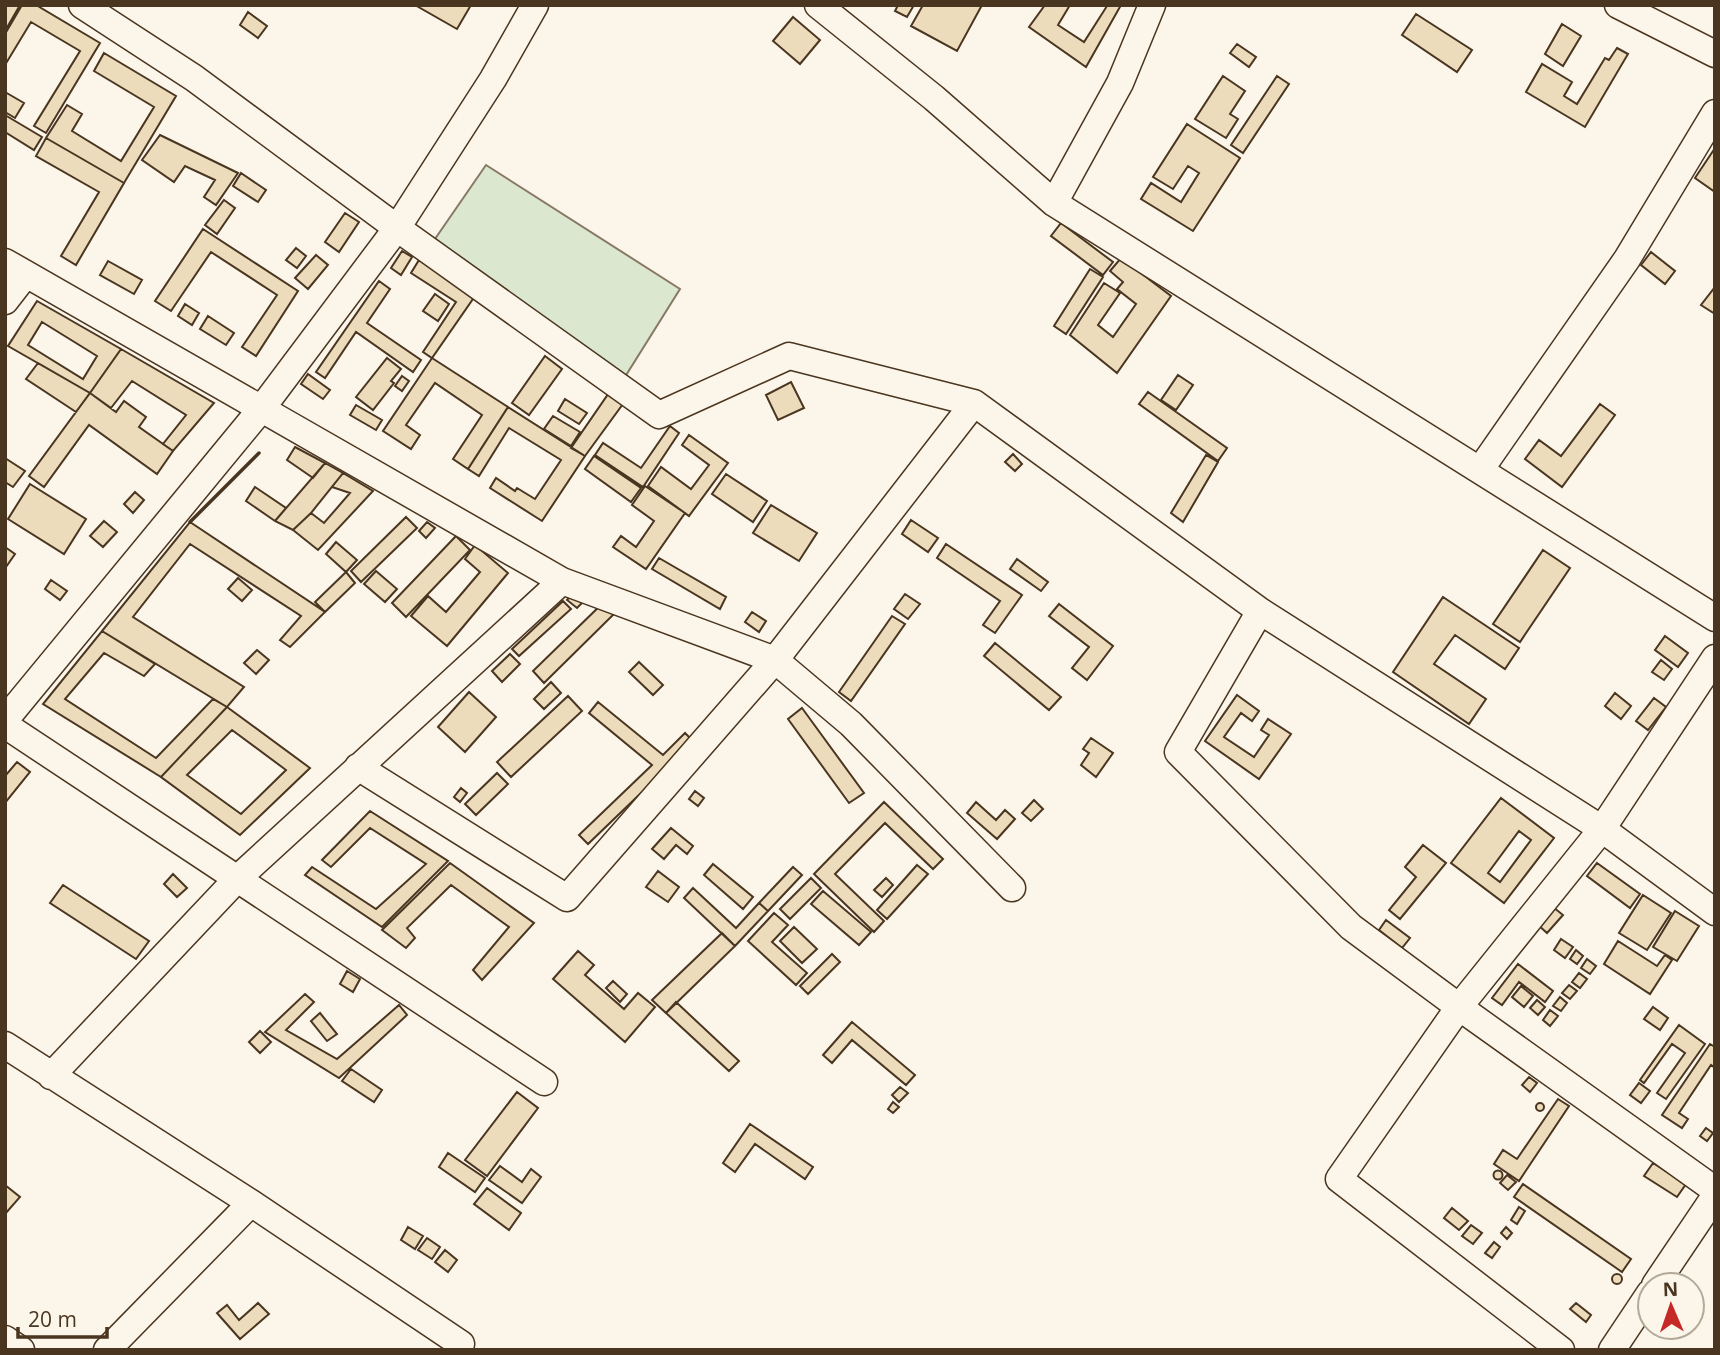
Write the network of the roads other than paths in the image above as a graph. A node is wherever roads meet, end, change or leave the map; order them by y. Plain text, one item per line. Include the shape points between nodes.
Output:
1 (82, 5) edge
2 (535, 5) edge
3 (818, 5) edge
4 (1152, 5) edge
5 (1618, 5) edge
6 (1715, 54) edge
7 (1715, 113) edge
8 (1054, 203) junction
9 (397, 228) junction
10 (16, 268) edge
11 (5, 301) edge
12 (974, 403) junction
13 (262, 408) junction
14 (1480, 471) junction
15 (562, 581) junction
16 (1260, 611) junction
17 (1715, 618) edge
18 (1715, 658) edge
19 (775, 660) junction
20 (5, 720) edge
21 (5, 725) edge
22 (358, 767) junction
23 (1602, 830) junction
24 (237, 879) junction
25 (1012, 888) dead end
26 (1715, 912) edge
27 (1459, 1007) junction
28 (5, 1045) edge
29 (51, 1076) junction
30 (544, 1082) dead end
31 (1715, 1190) edge
32 (1715, 1196) edge
33 (251, 1203) junction
34 (1664, 1271) edge
35 (1636, 1314) edge
36 (5, 1339) edge
37 (459, 1347) edge
38 (21, 1350) edge
39 (107, 1350) edge
40 (433, 1350) edge
41 (1561, 1350) edge
42 (1612, 1350) edge

1 - 9 street via 194,78
2 - 9 street
3 - 8 street
4 - 8 street via 1120,83
5 - 6 street
7 - 14 street via 1627,259
8 - 14 street
9 - 12 street via 659,415 789,356
9 - 13 street
10 - 11 street
10 - 13 street
12 - 16 street
12 - 19 street
13 - 15 street
13 - 20 street
14 - 17 street
15 - 19 street
15 - 22 street
16 - 23 street
16 - 27 street via 1178,752 1351,927
18 - 23 street
19 - 22 street via 567,898
19 - 25 street via 851,724
21 - 24 street
22 - 24 street
23 - 26 street
23 - 27 street
24 - 29 street
24 - 30 street
27 - 31 street
27 - 41 street via 1339,1179
28 - 29 street
29 - 33 street
32 - 34 street
33 - 37 street
33 - 39 street
35 - 42 street
36 - 38 street
37 - 40 street

